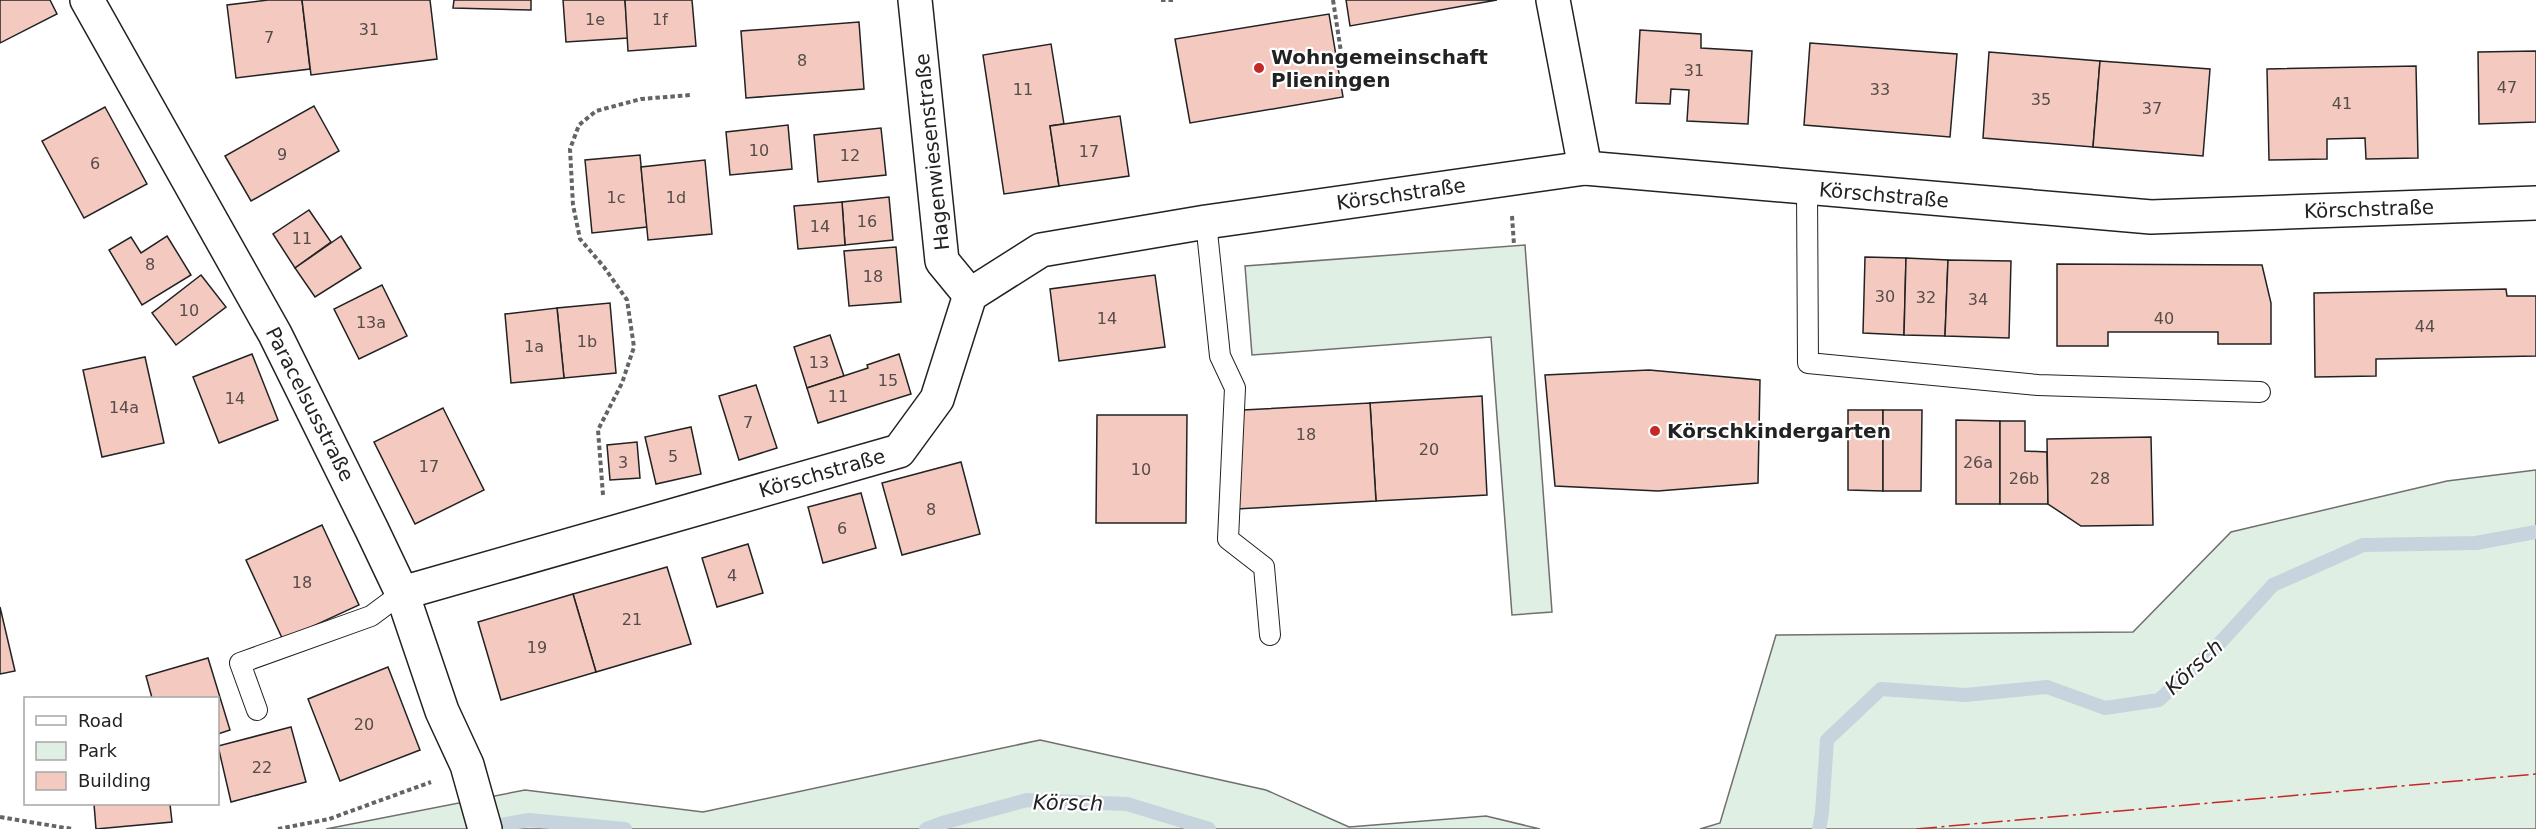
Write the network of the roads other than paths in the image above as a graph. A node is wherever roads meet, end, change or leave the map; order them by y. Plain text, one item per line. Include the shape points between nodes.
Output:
1 (87, 0) edge
2 (915, 0) edge
3 (1553, 0) edge
4 (1586, 168) junction
5 (1807, 188) junction
6 (2536, 203) edge
7 (1206, 222) junction
8 (970, 295) junction
9 (2260, 392) dead end
10 (402, 593) junction
11 (1270, 634) dead end
12 (257, 710) dead end
13 (485, 829) edge

1 - 10 street, Paracelsusstraße via 275,334
2 - 8 street, Hagenwiesenstraße via 942,261
3 - 4 street
4 - 5 street, Körschstraße
4 - 7 street, Körschstraße
5 - 6 street, Körschstraße via 2151,217
5 - 9 lane via 1808,363 2037,385
7 - 8 street, Körschstraße via 1041,250
7 - 11 lane via 1220,356 1235,388 1228,539 1264,567
8 - 10 street, Körschstraße via 937,399 899,451
10 - 12 lane via 371,616 240,663
10 - 13 street, Paracelsusstraße via 442,711 467,765

